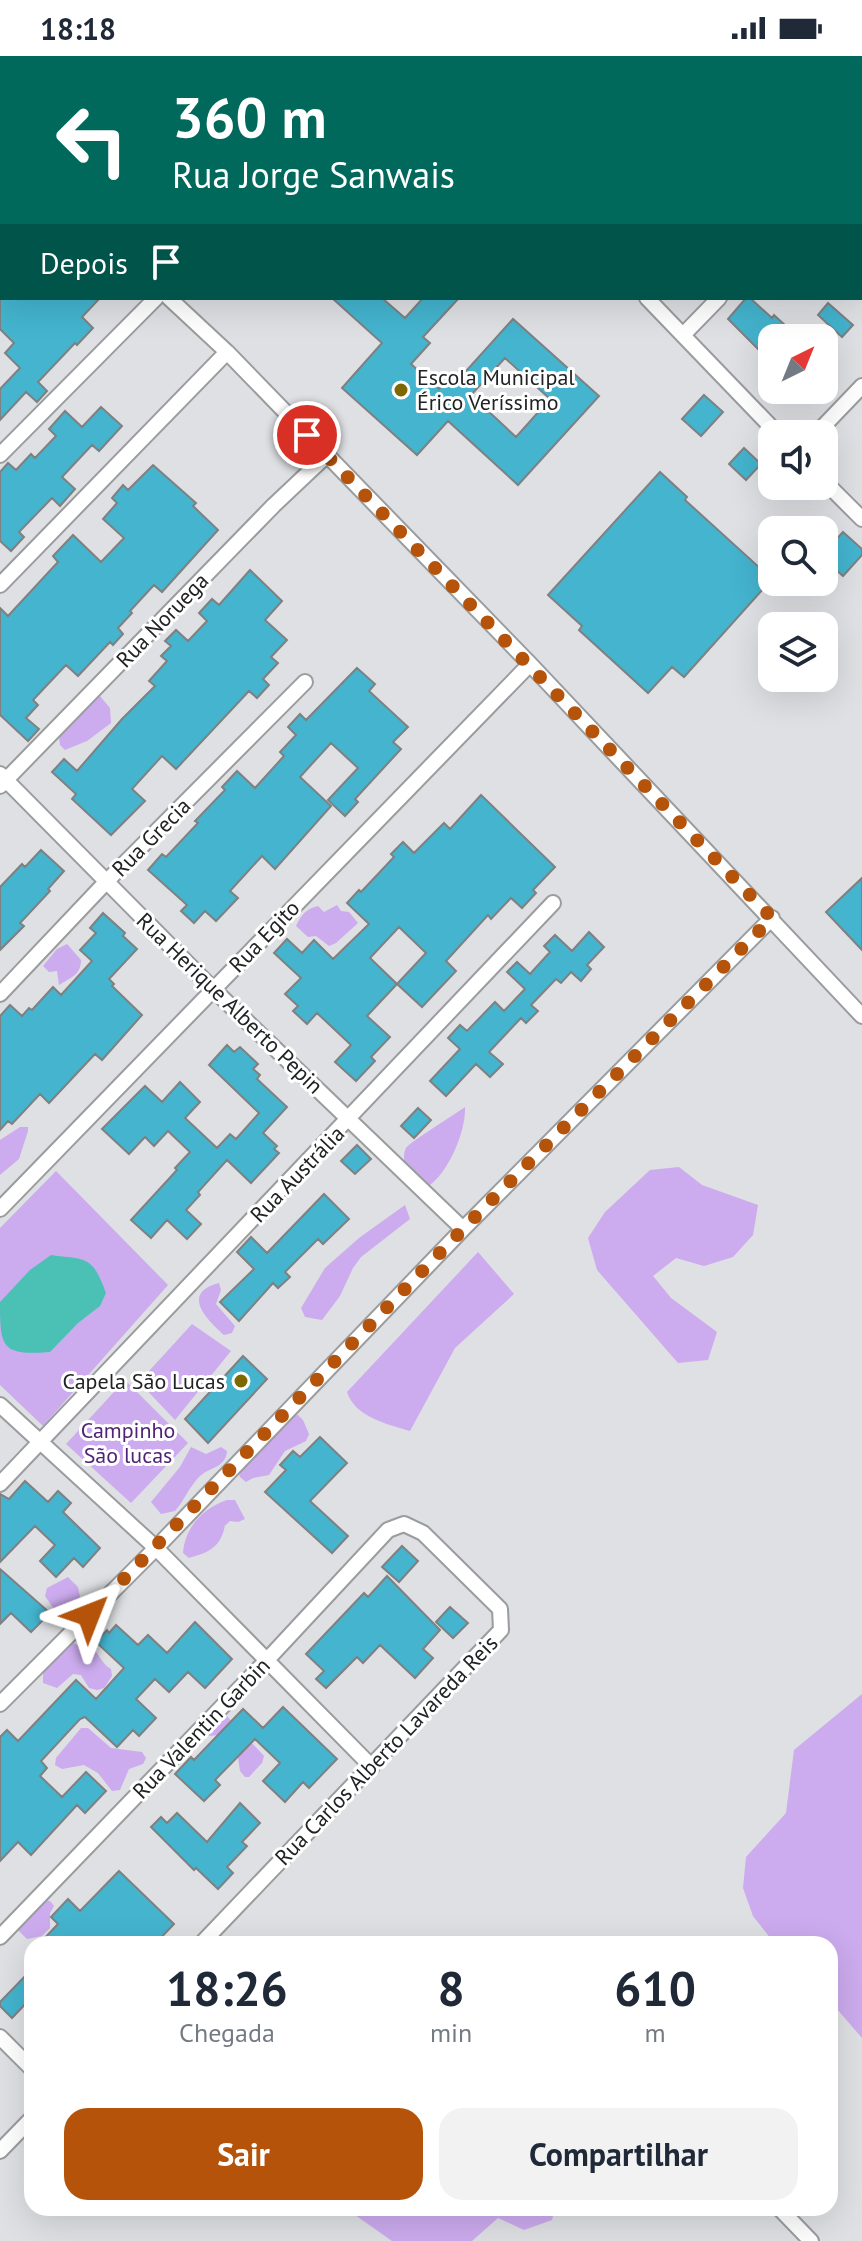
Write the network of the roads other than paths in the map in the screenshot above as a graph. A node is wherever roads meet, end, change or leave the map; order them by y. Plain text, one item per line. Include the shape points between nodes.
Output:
1 (154, 300) edge
2 (171, 300) edge
3 (649, 300) edge
4 (717, 300) edge
5 (683, 335) junction
6 (227, 352) junction
7 (862, 386) edge
8 (765, 420) edge
9 (829, 420) edge
10 (0, 455) edge
11 (327, 455) junction
12 (838, 495) edge
13 (862, 519) edge
14 (0, 585) edge
15 (530, 664) junction
16 (305, 682) dead end
17 (2, 780) edge
18 (107, 881) junction
19 (553, 903) dead end
20 (772, 918) junction
21 (213, 989) junction
22 (0, 994) edge
23 (862, 1016) edge
24 (350, 1119) junction
25 (0, 1209) edge
26 (463, 1229) junction
27 (0, 1405) edge
28 (40, 1443) junction
29 (0, 1484) edge
30 (404, 1524) joint
31 (156, 1548) junction
32 (267, 1660) junction
33 (0, 1704) edge
34 (372, 1767) junction
35 (209, 1936) edge
36 (0, 1937) edge
37 (0, 2037) edge
38 (24, 2061) edge
39 (24, 2126) edge
40 (0, 2151) edge
41 (787, 2216) edge
42 (811, 2241) edge

1 - 10 street
2 - 6 street
3 - 5 street
4 - 5 street
5 - 8 street
6 - 11 street
6 - 14 street
7 - 9 street
11 - 15 street
11 - 17 street, Rua Noruega
12 - 13 street
15 - 20 street
15 - 21 street, Rua Egito
16 - 18 street, Rua Grecia
17 - 18 street, Rua Herique Alberto Pepin
18 - 21 street, Rua Herique Alberto Pepin
18 - 22 street, Rua Grecia
19 - 24 street, Rua Austrália
20 - 23 street
20 - 26 street
21 - 24 street, Rua Herique Alberto Pepin
21 - 25 street, Rua Egito
24 - 26 street, Rua Herique Alberto Pepin
24 - 28 street, Rua Austrália
26 - 31 street
27 - 28 street
28 - 29 street, Rua Austrália
28 - 31 street
30 - 32 street, Rua Valentin Garbin via 388,1530
30 - 34 street, Rua Carlos Alberto Lavareda Reis via 423,1533 500,1609 501,1630
31 - 32 street
31 - 33 street
32 - 34 street
32 - 36 street, Rua Valentin Garbin
34 - 35 street, Rua Carlos Alberto Lavareda Reis
37 - 38 street
39 - 40 street
41 - 42 street

